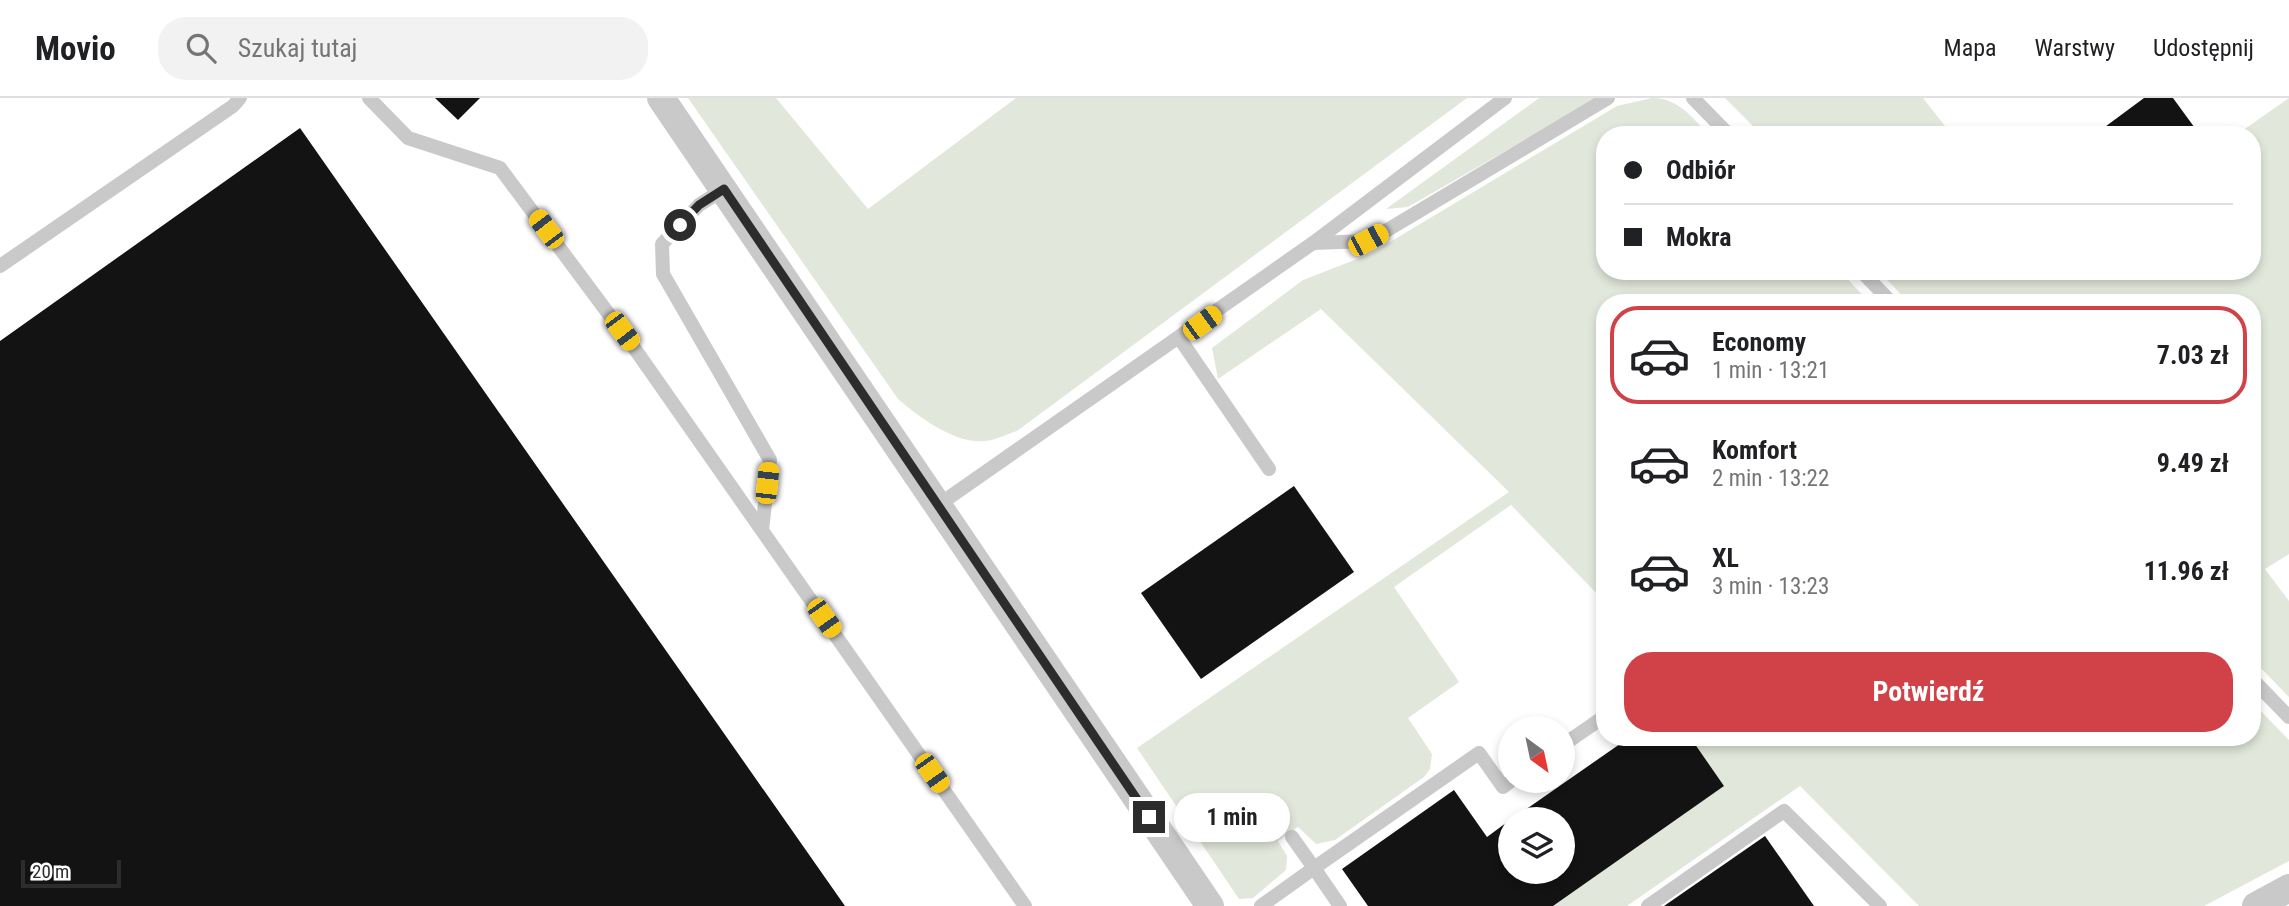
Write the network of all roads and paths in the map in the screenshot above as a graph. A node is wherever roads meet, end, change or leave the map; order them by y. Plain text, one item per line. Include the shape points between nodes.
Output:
1 (240, 98) edge
2 (369, 98) edge
3 (661, 98) edge
4 (1505, 98) edge
5 (1608, 98) edge
6 (1693, 98) edge
7 (1720, 126) edge
8 (724, 189) junction
9 (1313, 243) junction
10 (0, 267) edge
11 (1870, 280) edge
12 (1883, 294) edge
13 (1180, 338) junction
14 (1269, 469) dead end
15 (937, 506) junction
16 (762, 530) junction
17 (2261, 688) edge
18 (2289, 717) edge
19 (1596, 722) edge
20 (1575, 737) edge
21 (1498, 780) edge
22 (1292, 837) dead end
23 (1314, 868) junction
24 (2289, 888) edge
25 (1025, 906) edge
26 (1210, 906) edge
27 (1261, 906) edge
28 (1340, 906) edge
29 (1648, 906) edge
30 (1880, 906) edge
31 (2256, 906) edge

1 - 10 lane
2 - 16 lane via 408,138 500,168
3 - 8 street
4 - 9 lane
5 - 9 lane via 1368,240
6 - 7 lane
8 - 15 street
8 - 16 lane via 699,205 662,244 663,274 770,460
9 - 13 lane
11 - 12 lane
13 - 14 lane
13 - 15 lane
15 - 26 street
16 - 25 lane
17 - 18 lane
19 - 20 lane
21 - 23 lane via 1479,753
22 - 23 lane
23 - 27 lane
23 - 28 lane
24 - 31 street
29 - 30 lane via 1784,811

